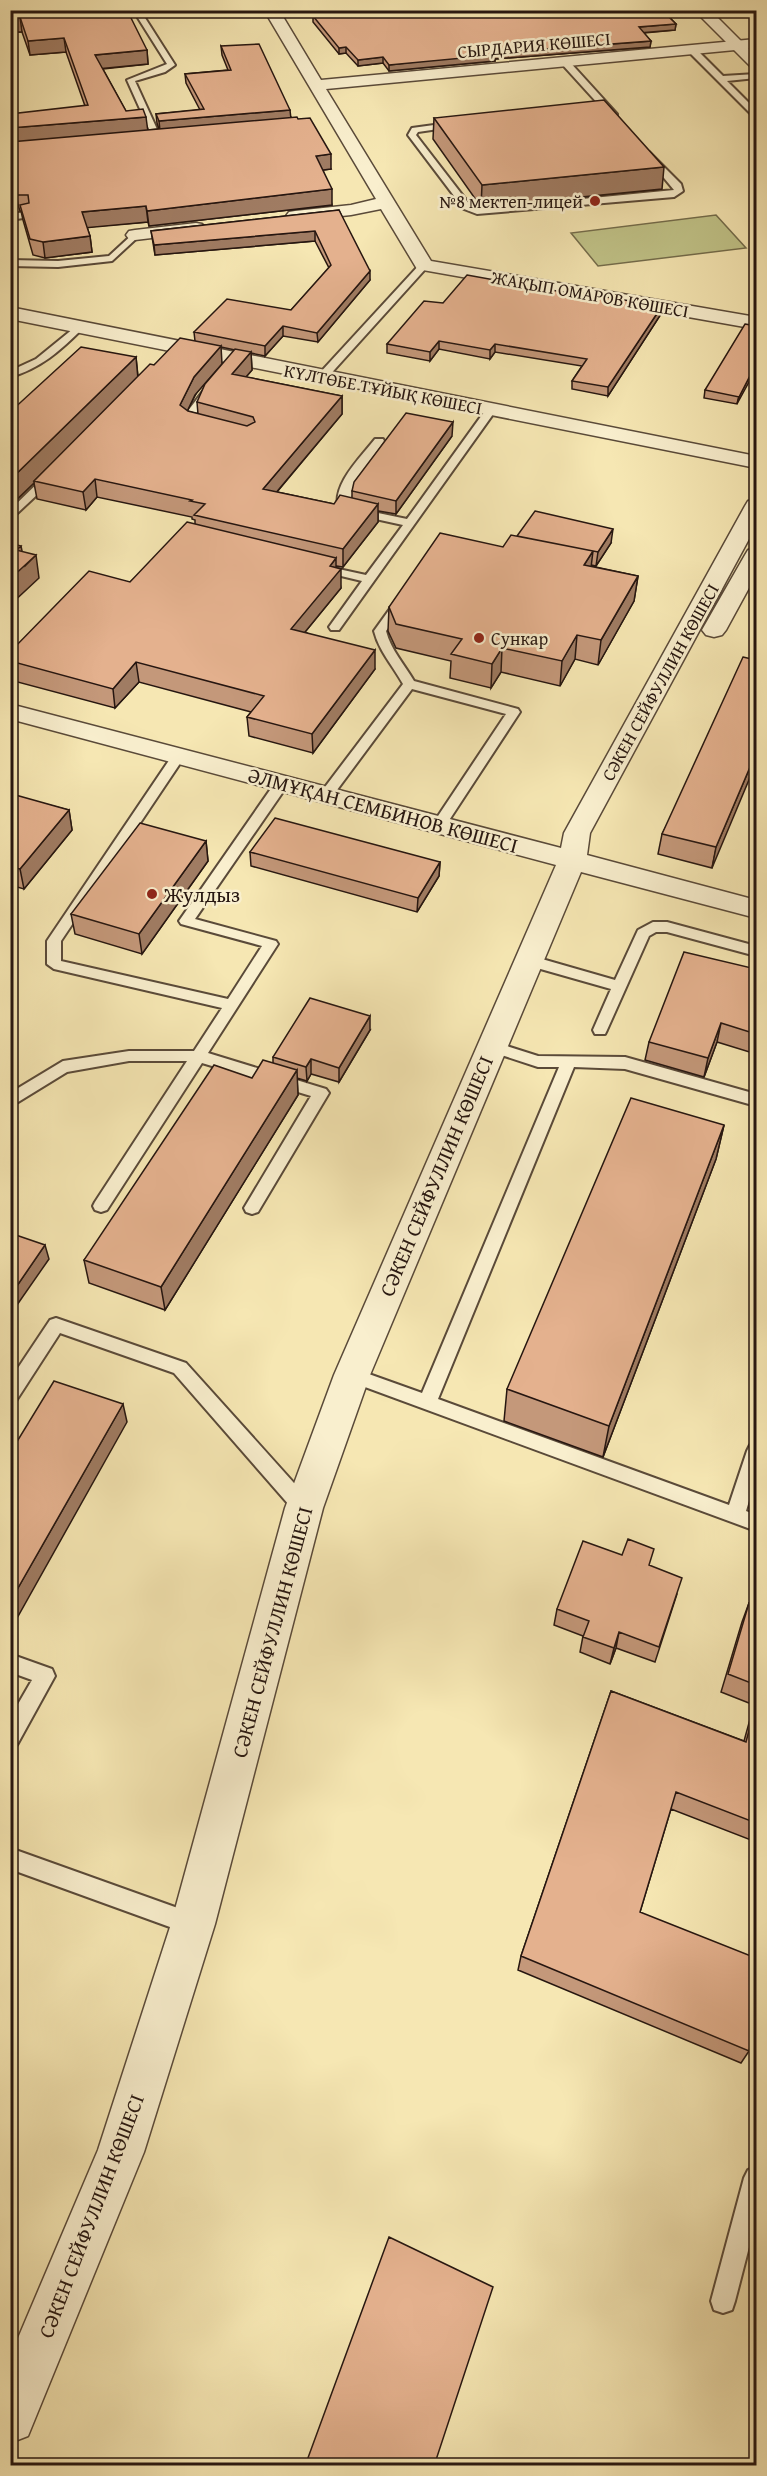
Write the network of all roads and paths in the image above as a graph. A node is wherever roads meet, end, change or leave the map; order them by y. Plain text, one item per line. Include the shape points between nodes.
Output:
1 (136, 10) edge
2 (271, 10) edge
3 (701, 10) edge
4 (714, 10) edge
5 (750, 46) edge
6 (691, 49) junction
7 (564, 61) junction
8 (756, 64) edge
9 (756, 76) edge
10 (721, 79) junction
11 (316, 85) junction
12 (607, 109) junction
13 (596, 110) edge
14 (756, 114) edge
15 (461, 124) edge
16 (623, 126) edge
17 (162, 138) joint
18 (134, 140) edge
19 (646, 152) edge
20 (387, 202) junction
21 (27, 215) edge
22 (10, 218) edge
23 (283, 218) edge
24 (215, 226) edge
25 (135, 235) joint
26 (11, 262) edge
27 (424, 265) junction
28 (10, 313) edge
29 (756, 322) edge
30 (79, 327) junction
31 (228, 367) junction
32 (10, 374) edge
33 (322, 377) junction
34 (491, 410) junction
35 (205, 428) edge
36 (379, 441) dead end
37 (756, 462) edge
38 (61, 466) edge
39 (756, 506) edge
40 (10, 517) edge
41 (409, 523) junction
42 (756, 555) edge
43 (302, 564) edge
44 (368, 579) junction
45 (406, 593) edge
46 (335, 627) dead end
47 (409, 684) junction
48 (12, 714) edge
49 (179, 756) junction
50 (282, 783) junction
51 (326, 795) junction
52 (439, 825) junction
53 (572, 860) junction
54 (756, 909) edge
55 (756, 951) edge
56 (528, 960) junction
57 (619, 986) junction
58 (231, 1005) junction
59 (600, 1030) dead end
60 (491, 1046) junction
61 (198, 1056) junction
62 (568, 1063) junction
63 (756, 1100) edge
64 (10, 1101) edge
65 (101, 1206) dead end
66 (252, 1208) dead end
67 (352, 1375) junction
68 (10, 1396) edge
69 (427, 1402) junction
70 (756, 1451) edge
71 (304, 1508) junction
72 (735, 1515) junction
73 (756, 1523) edge
74 (10, 1663) edge
75 (10, 1738) edge
76 (10, 1858) edge
77 (193, 1924) junction
78 (756, 2178) edge
79 (723, 2301) dead end
80 (10, 2418) edge

1 - 17 lane via 171,65 131,80
2 - 11 street
3 - 5 street
4 - 5 street
5 - 6 street, СЫРДАРИЯ КӨШЕСІ
5 - 8 street
6 - 7 street, СЫРДАРИЯ КӨШЕСІ
6 - 10 lane
7 - 11 street, СЫРДАРИЯ КӨШЕСІ
7 - 12 lane
9 - 10 lane
10 - 14 lane
11 - 20 street
12 - 13 lane
12 - 16 lane
15 - 19 lane via 427,127 412,135 467,207 480,212 679,191
17 - 18 street
20 - 23 street
20 - 27 street
21 - 22 lane
24 - 25 street
25 - 26 lane via 112,258 58,264
27 - 29 street, ЖАҚЫП ОМАРОВ КӨШЕСІ
27 - 33 lane
28 - 30 street, КҮЛТӨБЕ ТҰЙЫҚ КӨШЕСІ
30 - 31 street, КҮЛТӨБЕ ТҰЙЫҚ КӨШЕСІ
30 - 32 lane via 46,358
31 - 33 street, КҮЛТӨБЕ ТҰЙЫҚ КӨШЕСІ
31 - 35 lane via 189,416 189,422
33 - 34 street, КҮЛТӨБЕ ТҰЙЫҚ КӨШЕСІ
34 - 37 street, КҮЛТӨБЕ ТҰЙЫҚ КӨШЕСІ
34 - 41 lane
36 - 41 lane via 345,489 343,509
38 - 40 lane
39 - 53 street, СӘКЕН СЕЙФУЛЛИН КӨШЕСІ via 577,833
41 - 44 lane
42 - 53 street, СӘКЕН СЕЙФУЛЛИН КӨШЕСІ via 601,832
43 - 44 lane
44 - 46 lane
45 - 47 lane via 380,631 384,646
47 - 51 lane
47 - 52 lane via 514,712
48 - 49 street, ӘЛМҰҚАН СЕМБИНОВ КӨШЕСІ
49 - 50 street, ӘЛМҰҚАН СЕМБИНОВ КӨШЕСІ
49 - 58 lane via 54,941 54,964
50 - 51 street, ӘЛМҰҚАН СЕМБИНОВ КӨШЕСІ
50 - 58 lane via 186,921 270,944
51 - 52 street, ӘЛМҰҚАН СЕМБИНОВ КӨШЕСІ
52 - 53 street, ӘЛМҰҚАН СЕМБИНОВ КӨШЕСІ
53 - 54 street, ӘЛМҰҚАН СЕМБИНОВ КӨШЕСІ
53 - 56 street, СӘКЕН СЕЙФУЛЛИН КӨШЕСІ
55 - 57 lane via 667,927 652,927 643,933
56 - 57 lane
56 - 60 street, СӘКЕН СЕЙФУЛЛИН КӨШЕСІ
57 - 59 lane
58 - 61 lane
60 - 62 lane via 537,1061
60 - 67 street, СӘКЕН СЕЙФУЛЛИН КӨШЕСІ
61 - 64 lane via 129,1056 63,1067
61 - 65 lane
61 - 66 lane via 321,1094
62 - 63 lane via 625,1063
62 - 69 lane
67 - 69 lane
67 - 71 street, СӘКЕН СЕЙФУЛЛИН КӨШЕСІ
68 - 71 lane via 56,1325 180,1368
69 - 72 lane
70 - 72 lane
71 - 77 street, СӘКЕН СЕЙФУЛЛИН КӨШЕСІ
72 - 73 lane
74 - 75 lane via 45,1676
76 - 77 lane
77 - 80 street, СӘКЕН СЕЙФУЛЛИН КӨШЕСІ via 121,2152
78 - 79 lane

